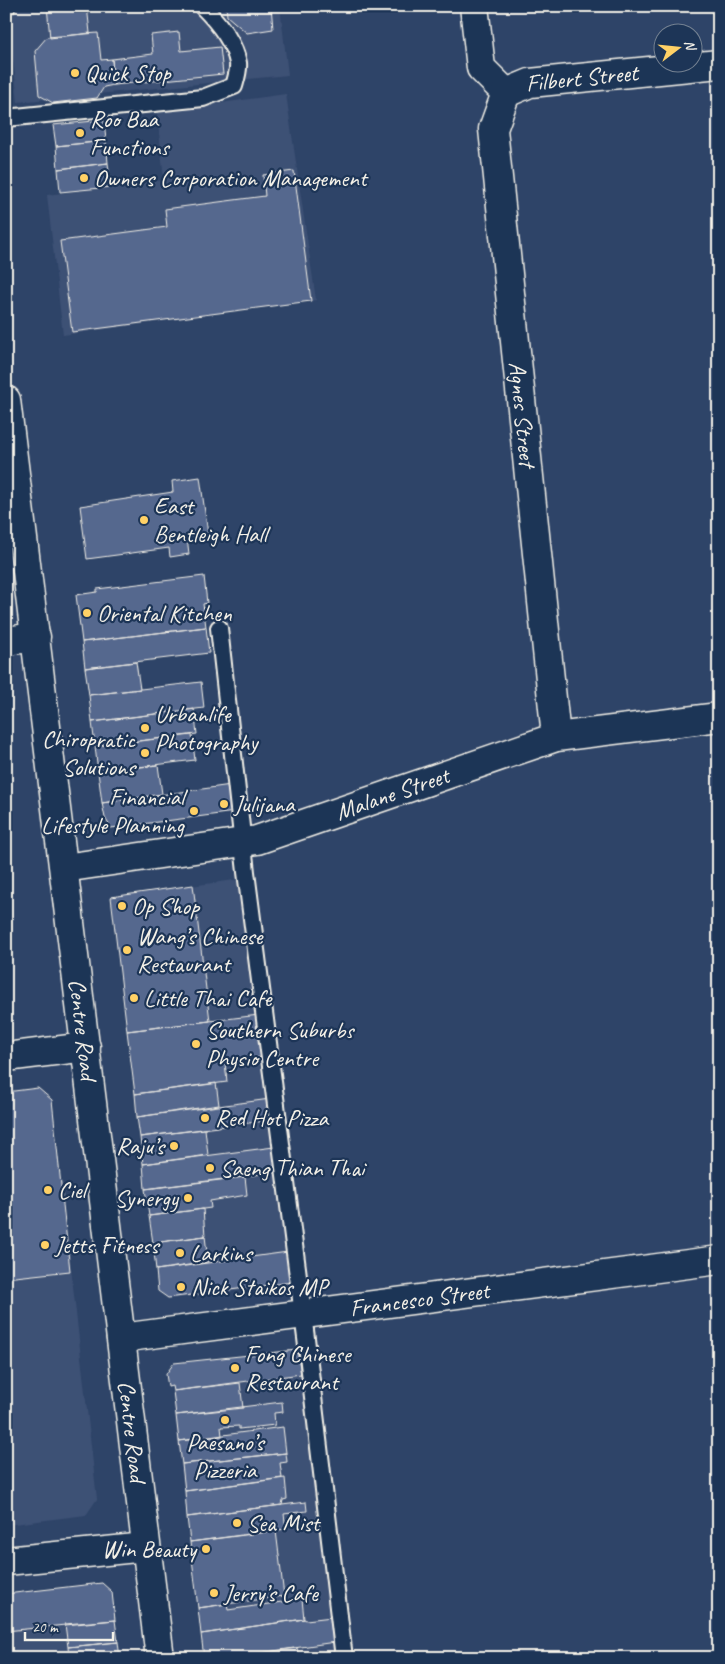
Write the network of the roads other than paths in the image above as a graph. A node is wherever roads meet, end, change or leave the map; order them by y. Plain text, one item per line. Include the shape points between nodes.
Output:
1 (202, 6) edge
2 (474, 6) edge
3 (719, 64) edge
4 (506, 93) junction
5 (6, 118) edge
6 (6, 400) edge
7 (219, 628) dead end
8 (36, 637) junction
9 (6, 641) edge
10 (719, 717) edge
11 (556, 737) junction
12 (243, 842) junction
13 (64, 868) junction
14 (86, 1047) junction
15 (6, 1057) edge
16 (719, 1260) edge
17 (302, 1314) junction
18 (121, 1338) junction
19 (146, 1547) junction
20 (6, 1561) edge
21 (160, 1658) edge
22 (344, 1658) edge

1 - 5 lane via 218,23 232,47 238,63 234,86 203,98
2 - 4 street via 481,68
3 - 4 street, Filbert Street via 530,84
4 - 11 street, Agnes Street via 493,129
6 - 8 street, Centre Road
7 - 12 lane
8 - 9 street
8 - 13 street, Centre Road
10 - 11 street, Malane Street
11 - 12 street, Malane Street via 257,840
12 - 13 street, Malane Street
12 - 17 lane
13 - 14 street, Centre Road
14 - 15 street
14 - 18 street, Centre Road
16 - 17 street, Francesco Street
17 - 18 street, Francesco Street
17 - 22 lane
18 - 19 street, Centre Road
19 - 20 street
19 - 21 street, Centre Road

